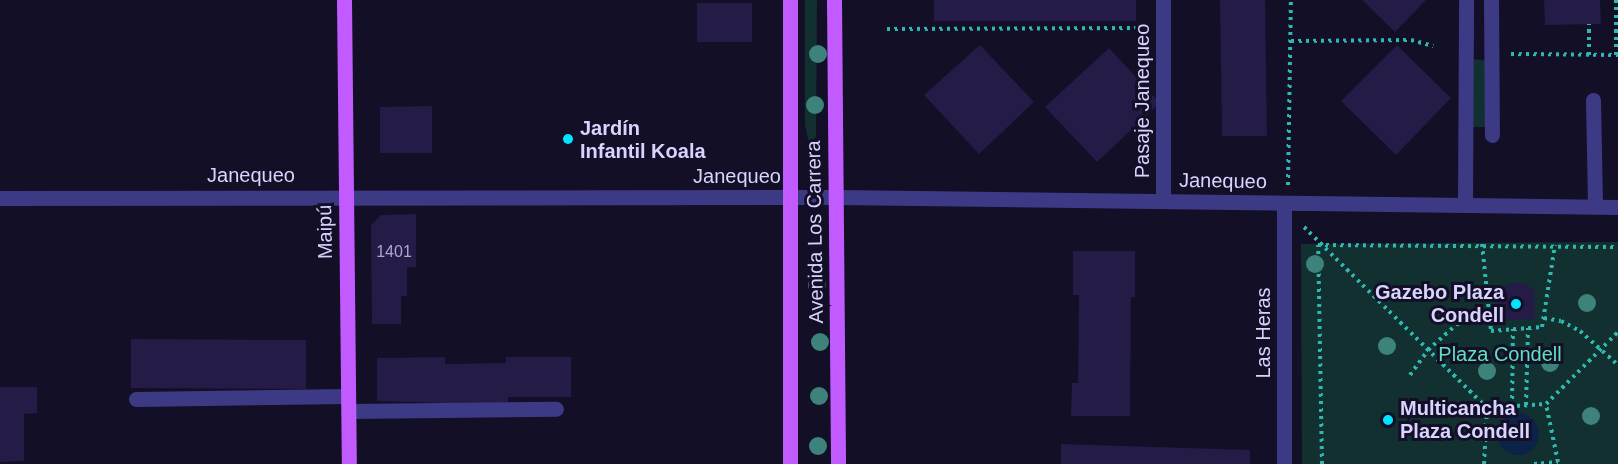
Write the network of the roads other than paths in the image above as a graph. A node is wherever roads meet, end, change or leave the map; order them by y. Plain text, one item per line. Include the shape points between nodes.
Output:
1 (344, 0) edge
2 (790, 0) edge
3 (834, 0) edge
4 (1163, 0) edge
5 (1466, 0) edge
6 (1491, 0) edge
7 (1593, 100) dead end
8 (1492, 135) dead end
9 (346, 195) junction
10 (836, 197) junction
11 (0, 198) edge
12 (788, 198) junction
13 (1163, 201) junction
14 (1284, 203) junction
15 (1465, 205) junction
16 (1595, 206) junction
17 (1618, 207) edge
18 (136, 399) dead end
19 (349, 404) junction
20 (556, 408) dead end
21 (349, 464) edge
22 (790, 464) edge
23 (838, 464) edge
24 (1284, 464) edge

1 - 9 main road, Maipú
2 - 12 main road, Avenida Los Carrera
3 - 10 main road, Avenida Los Carrera
4 - 13 street, Pasaje Janequeo
5 - 15 street
6 - 8 street
7 - 16 street
9 - 11 street, Janequeo
9 - 12 street, Janequeo
9 - 19 main road, Maipú
10 - 12 street, Janequeo
10 - 13 street, Janequeo
10 - 23 main road, Avenida Los Carrera
12 - 22 main road, Avenida Los Carrera
13 - 14 street, Janequeo
14 - 15 street, Janequeo
14 - 24 street, Las Heras
15 - 16 street, Janequeo
16 - 17 street, Janequeo
18 - 19 street
19 - 20 street
19 - 21 main road, Maipú

